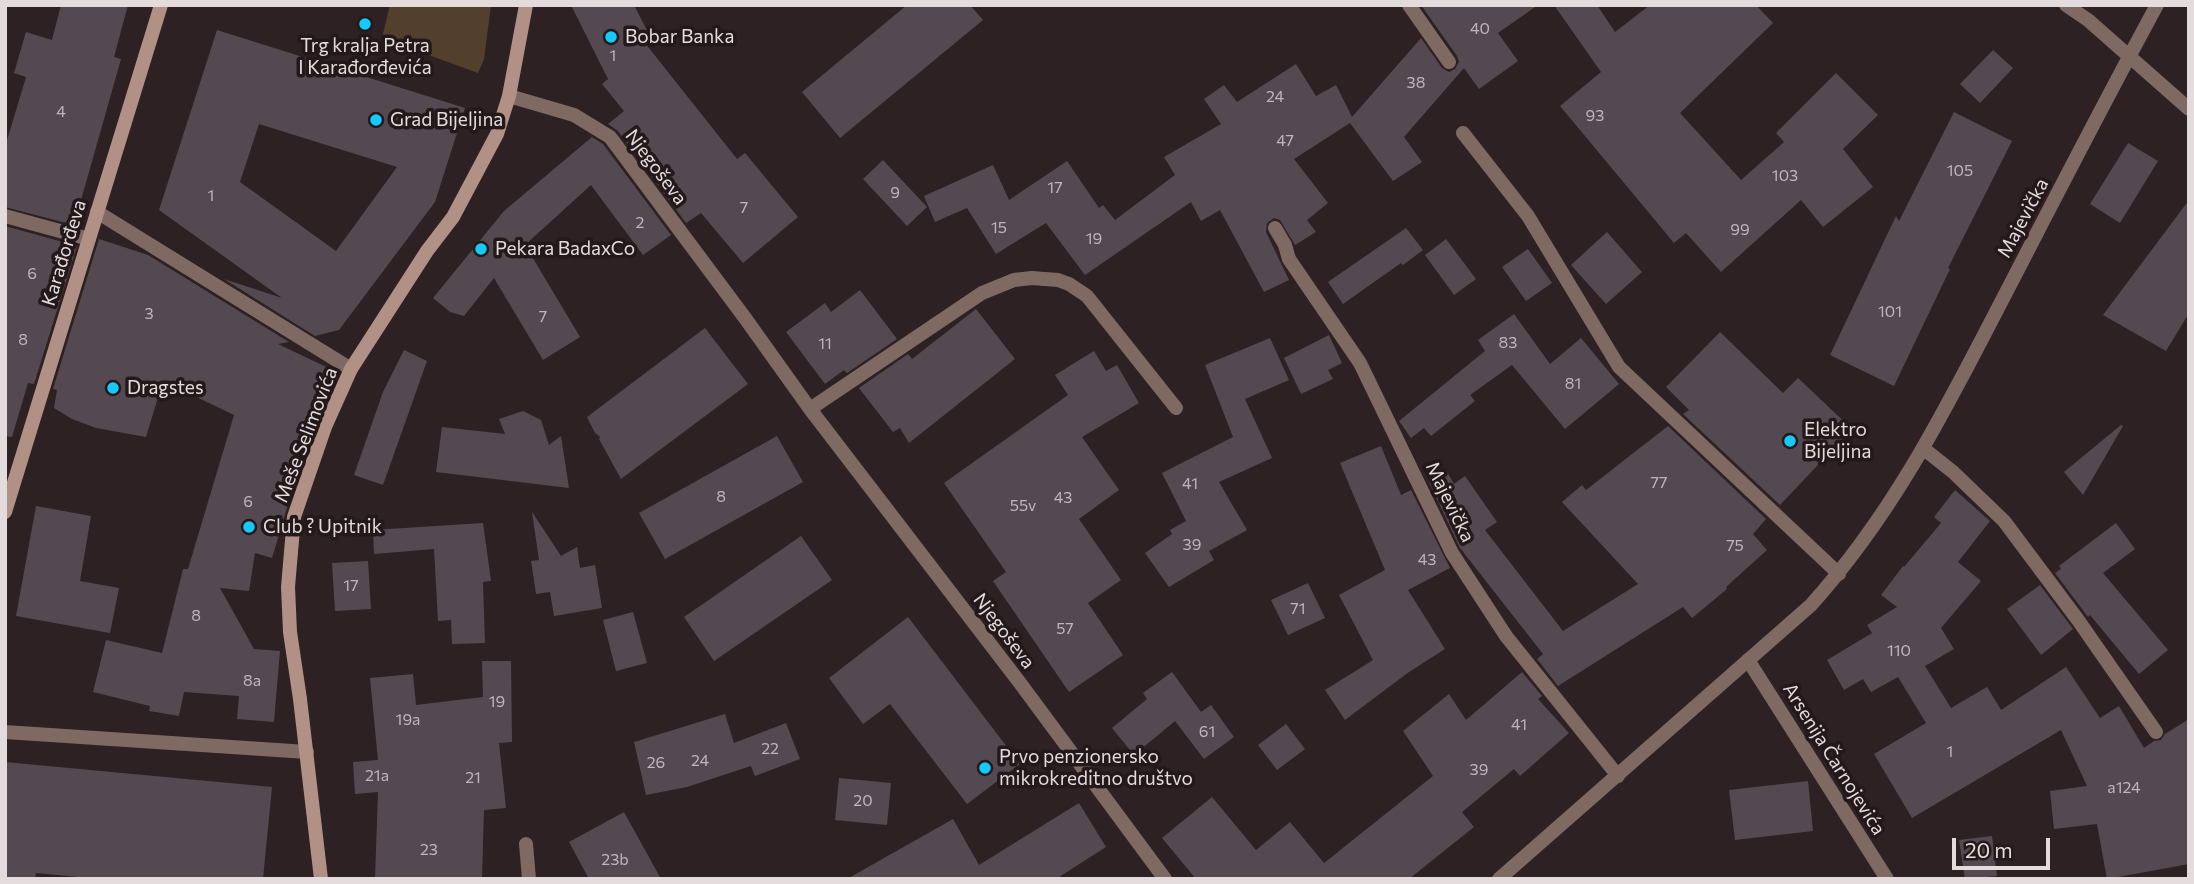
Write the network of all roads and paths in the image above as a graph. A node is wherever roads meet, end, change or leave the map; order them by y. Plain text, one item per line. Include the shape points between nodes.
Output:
1 (161, 5) edge
2 (526, 5) edge
3 (1409, 5) edge
4 (2066, 5) edge
5 (2157, 5) edge
6 (2130, 56) junction
7 (1449, 62) dead end
8 (509, 96) junction
9 (2189, 109) edge
10 (1463, 133) dead end
11 (97, 212) junction
12 (5, 216) edge
13 (1275, 228) dead end
14 (89, 239) junction
15 (351, 369) junction
16 (1177, 408) dead end
17 (810, 409) junction
18 (1924, 449) junction
19 (5, 512) edge
20 (1839, 574) junction
21 (1748, 660) junction
22 (5, 732) edge
23 (2156, 732) dead end
24 (307, 752) junction
25 (1618, 776) junction
26 (526, 844) dead end
27 (321, 879) edge
28 (529, 879) edge
29 (1165, 879) edge
30 (1499, 879) edge
31 (1887, 879) edge

1 - 11 main road, Karađorđeva
2 - 8 main road, Meše Selimovića
3 - 7 street
4 - 6 street
5 - 6 street, Majevička
6 - 9 street
6 - 18 street, Majevička
8 - 15 main road, Meše Selimovića via 496,134 453,218
8 - 17 street, Njegoševa via 574,115 610,137
10 - 20 street via 1528,216 1619,367
11 - 14 main road, Karađorđeva
11 - 15 street
12 - 14 street
13 - 25 street, Majevička via 1289,259 1360,363 1452,553 1506,636
14 - 19 main road, Karađorđeva
15 - 24 main road, Meše Selimovića via 294,517 288,587 290,632
16 - 17 street via 1087,296 1058,280 1032,278 982,293
17 - 29 street, Njegoševa
18 - 20 street, Majevička via 1876,526
18 - 23 street via 2004,520
20 - 21 street, Majevička
21 - 25 street, Majevička
21 - 31 street, Arsenija Čarnojevića
22 - 24 street
24 - 27 main road, Meše Selimovića
25 - 30 street, Majevička
26 - 28 street

